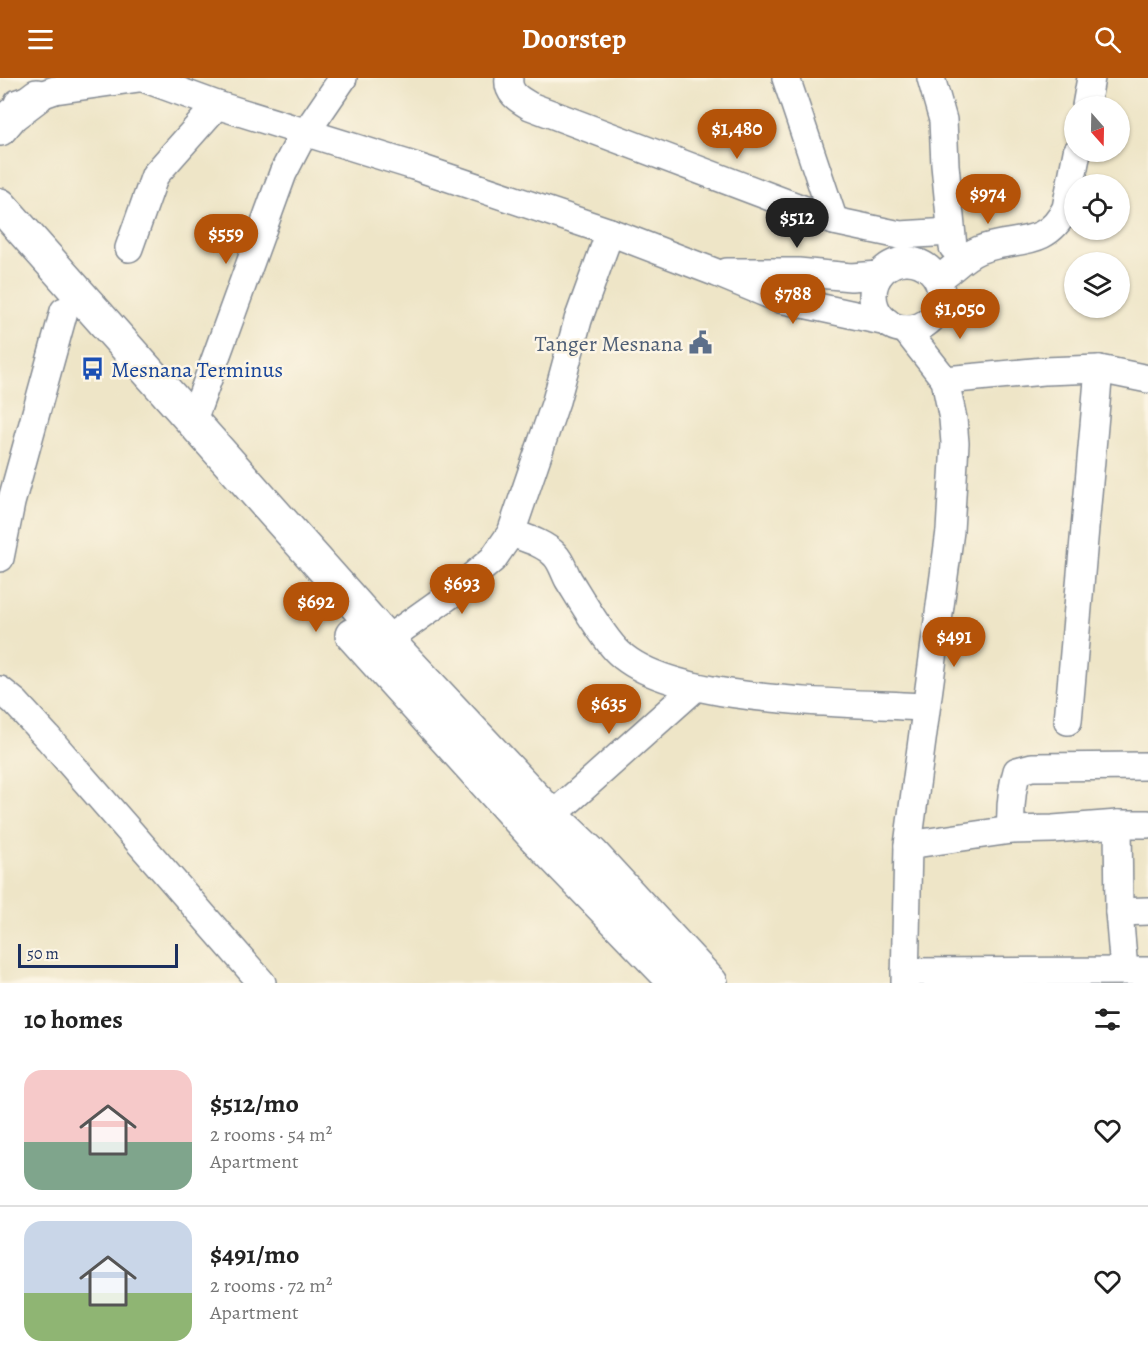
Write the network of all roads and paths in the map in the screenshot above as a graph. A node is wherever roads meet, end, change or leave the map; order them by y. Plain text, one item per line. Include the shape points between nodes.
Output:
1 (141, 78) edge
2 (342, 78) edge
3 (509, 78) edge
4 (786, 78) edge
5 (931, 78) edge
6 (1091, 78) edge
7 (38, 96) junction
8 (1088, 96) edge
9 (217, 105) junction
10 (0, 111) edge
11 (0, 129) edge
12 (307, 131) junction
13 (1075, 162) edge
14 (0, 205) edge
15 (834, 221) junction
16 (610, 232) junction
17 (950, 232) junction
18 (0, 240) edge
19 (129, 248) dead end
20 (942, 270) junction
21 (717, 273) junction
22 (879, 275) junction
23 (64, 311) junction
24 (937, 313) junction
25 (896, 326) junction
26 (1099, 369) junction
27 (941, 374) junction
28 (1148, 379) edge
29 (192, 423) junction
30 (511, 533) junction
31 (0, 558) edge
32 (377, 647) junction
33 (696, 687) junction
34 (0, 690) edge
35 (925, 707) junction
36 (1068, 721) dead end
37 (1148, 766) edge
38 (1118, 824) junction
39 (1148, 824) edge
40 (542, 825) junction
41 (1011, 830) junction
42 (908, 845) junction
43 (1148, 911) edge
44 (1119, 912) junction
45 (1136, 971) edge
46 (905, 978) edge
47 (262, 983) edge
48 (676, 983) edge
49 (711, 983) edge

1 - 7 street
1 - 9 street
2 - 12 street
3 - 15 street via 512,94 530,106
4 - 15 street
5 - 17 street via 943,120
6 - 8 street
7 - 10 street
7 - 11 main road
9 - 12 street
9 - 19 street via 154,175
12 - 16 street
12 - 29 street via 283,174
13 - 20 street via 1066,208 1052,228 1033,240 982,249
14 - 29 main road
15 - 17 street via 900,235
16 - 21 street
16 - 30 street
17 - 20 street
18 - 23 main road
20 - 22 street via 904,261
20 - 24 street
21 - 22 street
21 - 25 street via 780,299
22 - 25 street via 874,285 875,308
23 - 31 street via 11,503
23 - 32 main road
24 - 25 street via 923,326
24 - 27 street
25 - 27 street
26 - 27 street
26 - 28 street
26 - 36 street
27 - 35 street via 955,443 950,531
29 - 32 main road
30 - 32 street via 494,559
30 - 33 street via 556,555 600,630 635,666
32 - 40 main road
33 - 35 street via 763,698
33 - 40 street
34 - 47 street via 49,739
35 - 42 street
37 - 41 street via 1023,768 1014,780
38 - 39 street
38 - 41 street
38 - 44 street
40 - 48 main road
40 - 49 main road via 592,854
41 - 42 street
42 - 46 street
43 - 44 street
44 - 45 street
45 - 46 street

